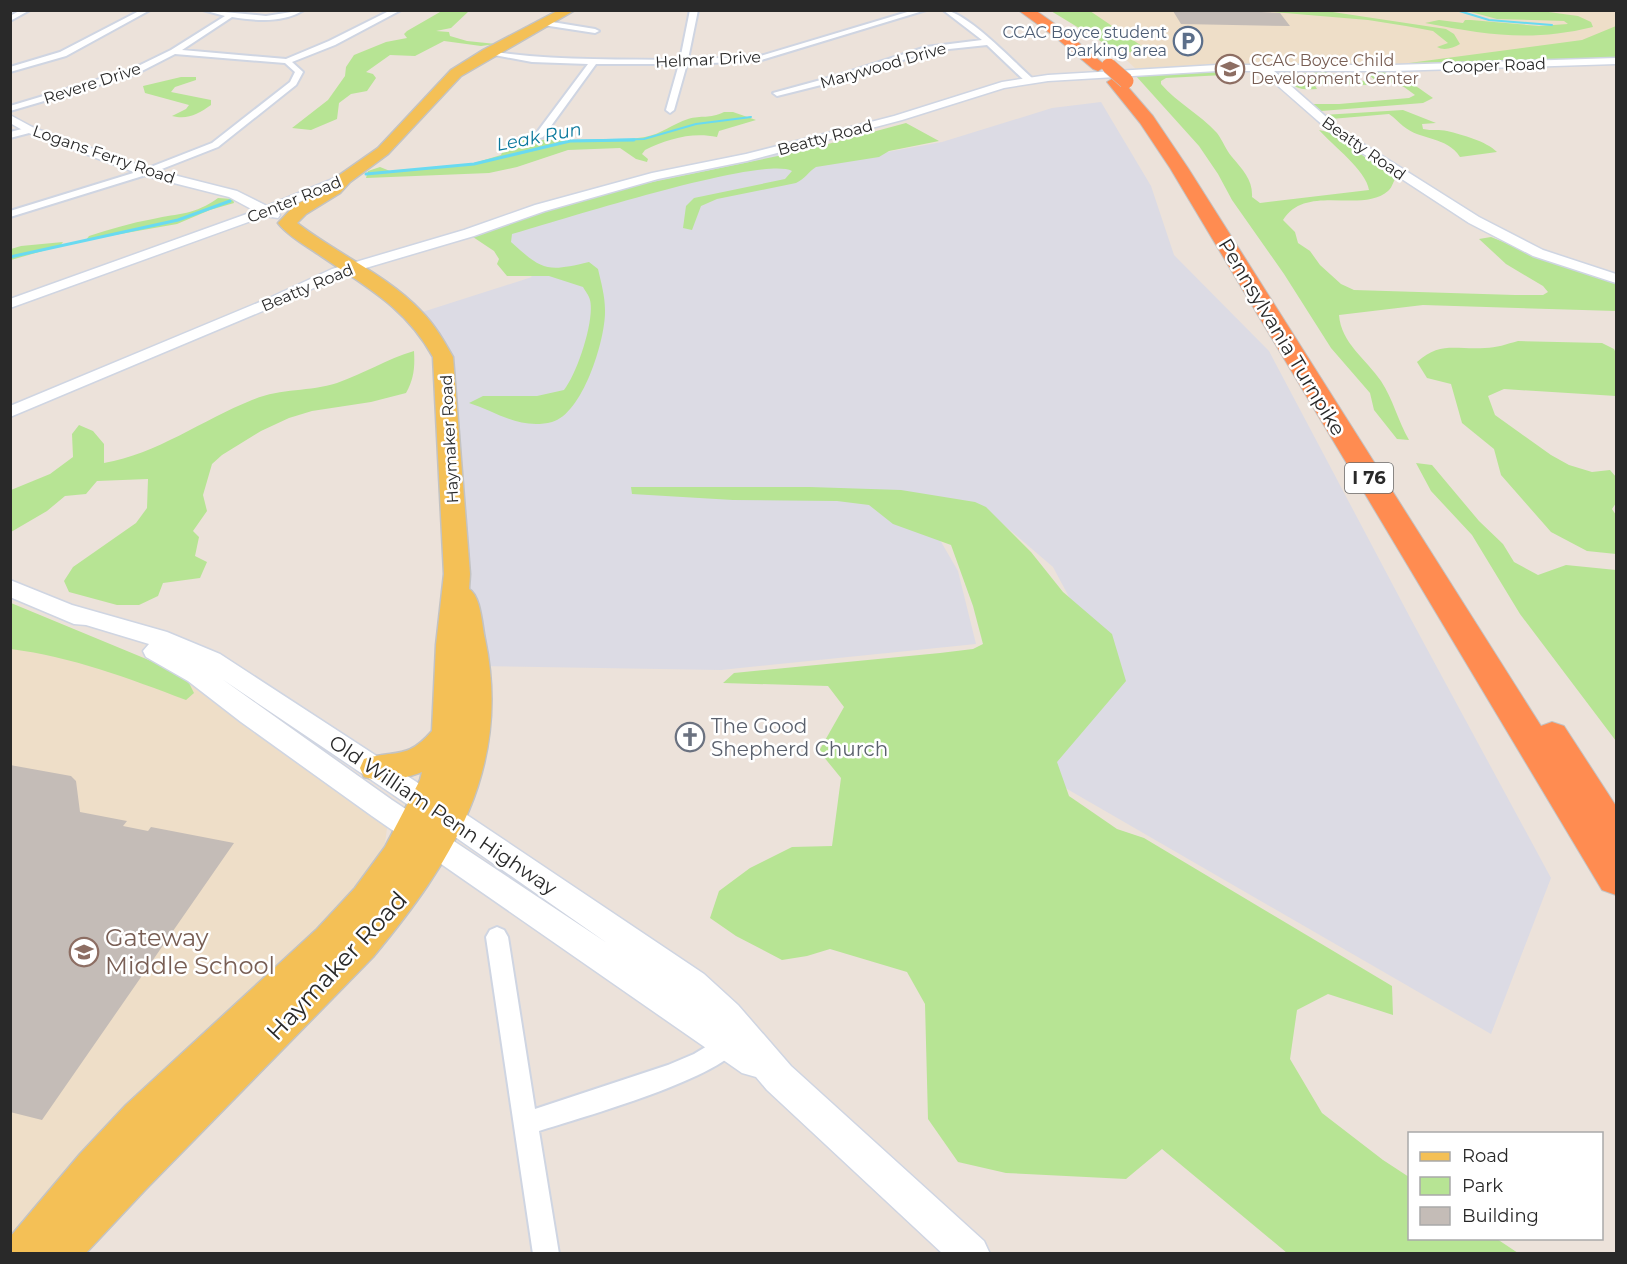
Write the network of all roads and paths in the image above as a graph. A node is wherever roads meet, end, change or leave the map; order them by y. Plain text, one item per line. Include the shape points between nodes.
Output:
1 (27, 10) edge
2 (147, 10) edge
3 (206, 10) edge
4 (301, 10) edge
5 (398, 10) edge
6 (569, 10) edge
7 (694, 10) edge
8 (923, 10) edge
9 (946, 10) edge
10 (1025, 10) edge
11 (1036, 10) edge
12 (232, 14) junction
13 (10, 19) edge
14 (546, 22) junction
15 (595, 31) dead end
16 (989, 42) junction
17 (174, 52) junction
18 (488, 53) junction
19 (287, 61) junction
20 (1617, 61) edge
21 (593, 62) junction
22 (684, 62) junction
23 (1264, 68) junction
24 (10, 70) edge
25 (1112, 74) junction
26 (1029, 80) junction
27 (777, 93) dead end
28 (10, 109) edge
29 (669, 110) dead end
30 (10, 118) edge
31 (30, 130) junction
32 (10, 135) edge
33 (540, 135) dead end
34 (146, 172) junction
35 (344, 179) junction
36 (267, 211) junction
37 (10, 214) edge
38 (286, 223) junction
39 (352, 267) junction
40 (1617, 279) edge
41 (10, 304) edge
42 (10, 412) edge
43 (457, 574) junction
44 (10, 588) edge
45 (69, 612) junction
46 (447, 735) junction
47 (375, 768) junction
48 (431, 824) junction
49 (1617, 837) edge
50 (1617, 878) edge
51 (497, 937) dead end
52 (735, 1038) junction
53 (525, 1124) junction
54 (24, 1254) edge
55 (57, 1254) edge
56 (546, 1254) edge
57 (971, 1254) edge

1 - 13 street
2 - 24 street via 63,54
3 - 12 street
4 - 12 street via 272,19
5 - 19 street
6 - 14 main road, Center Road
7 - 22 street
8 - 22 street, Helmar Drive via 758,59
9 - 16 street
10 - 25 highway, Pennsylvania Turnpike / I 76
11 - 25 highway, Pennsylvania Turnpike / I 76 via 1066,30
12 - 17 street, Revere Drive
14 - 15 street
14 - 18 main road, Center Road
16 - 26 street
16 - 27 street, Marywood Drive via 928,49
17 - 19 street
17 - 28 street, Revere Drive via 125,75
18 - 21 street, Helmar Drive via 532,60
18 - 35 main road, Center Road via 456,73 383,151
19 - 34 street via 299,72 293,83 215,145
20 - 23 street, Cooper Road
21 - 22 street, Helmar Drive
21 - 33 street
22 - 29 street
23 - 26 street, Beatty Road
23 - 40 street, Beatty Road via 1350,141 1474,220 1538,253
25 - 49 highway, Pennsylvania Turnpike / I 76 via 1175,141
25 - 50 highway, Pennsylvania Turnpike / I 76 via 1179,168
26 - 39 street, Beatty Road via 985,89 783,148 560,202
30 - 31 street, Logans Ferry Road
31 - 32 street
31 - 34 street, Logans Ferry Road
34 - 36 street, Logans Ferry Road via 233,194
34 - 37 street
35 - 36 street, Center Road
35 - 38 main road
36 - 38 street, Haymaker Road
36 - 41 street, Center Road
38 - 39 main road, Haymaker Road
39 - 42 street, Beatty Road
39 - 43 main road, Haymaker Road via 391,295 424,326 443,357
43 - 46 main road, Haymaker Road
43 - 48 main road, Haymaker Road via 472,642 478,697 474,743 467,774
44 - 45 main road, Old William Penn Highway
45 - 47 main road, Old William Penn Highway via 158,638 211,660
45 - 48 main road, Old William Penn Highway via 197,674 250,716
46 - 47 main road via 434,751 414,763
46 - 48 main road, Haymaker Road via 435,780
47 - 48 main road, Old William Penn Highway
48 - 52 main road, Old William Penn Highway
48 - 54 main road, Haymaker Road via 329,940 140,1119
48 - 55 main road, Haymaker Road via 411,886 373,933 101,1203
51 - 53 street
52 - 53 street via 702,1062 669,1076
52 - 57 main road, Old William Penn Highway
53 - 56 street

